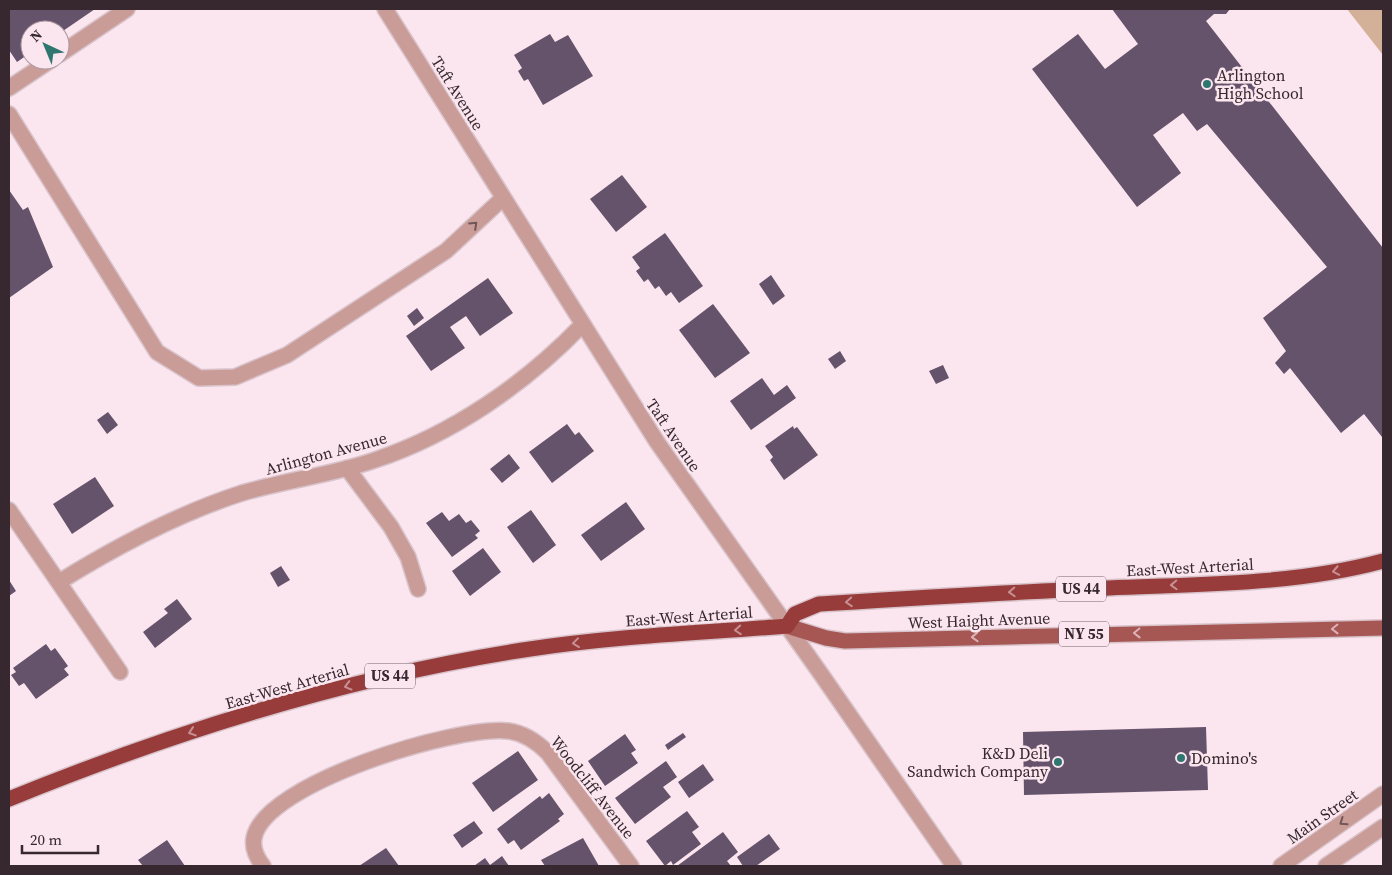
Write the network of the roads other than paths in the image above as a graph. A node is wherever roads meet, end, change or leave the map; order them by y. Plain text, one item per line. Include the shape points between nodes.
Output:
1 (127, 9) edge
2 (385, 9) edge
3 (70, 47) edge
4 (35, 70) edge
5 (9, 88) edge
6 (9, 114) edge
7 (503, 198) junction
8 (582, 325) junction
9 (347, 468) junction
10 (9, 510) edge
11 (1383, 561) edge
12 (59, 582) junction
13 (418, 589) dead end
14 (787, 626) junction
15 (1383, 628) edge
16 (120, 672) dead end
17 (1383, 794) edge
18 (9, 799) edge
19 (1383, 827) edge
20 (263, 866) edge
21 (631, 866) edge
22 (954, 866) edge
23 (1281, 866) edge
24 (1326, 866) edge

1 - 3 street
2 - 7 street, Taft Avenue
4 - 5 street
6 -> 7 street via 157,352 199,378 235,377 287,355 446,251
7 - 8 street, Taft Avenue
8 - 9 street, Arlington Avenue via 565,344 515,385 455,424 403,450
8 - 14 street, Taft Avenue via 657,442
9 - 12 street, Arlington Avenue via 273,485 211,504 135,538
9 - 13 street via 391,527 408,557
10 - 12 street
11 -> 14 highway, East-West Arterial / US 44 via 1325,573 1235,583 819,604 795,614
12 - 16 street
15 -> 14 main road, West Haight Avenue / NY 55 via 845,641
14 -> 18 highway, East-West Arterial / US 44 via 577,642 395,674 170,739
14 - 22 street, Taft Avenue
17 -> 23 street, Main Street
19 - 24 street
20 - 21 street, Woodcliff Avenue via 254,847 257,829 273,811 306,789 375,757 444,739 498,731 520,734 548,752

